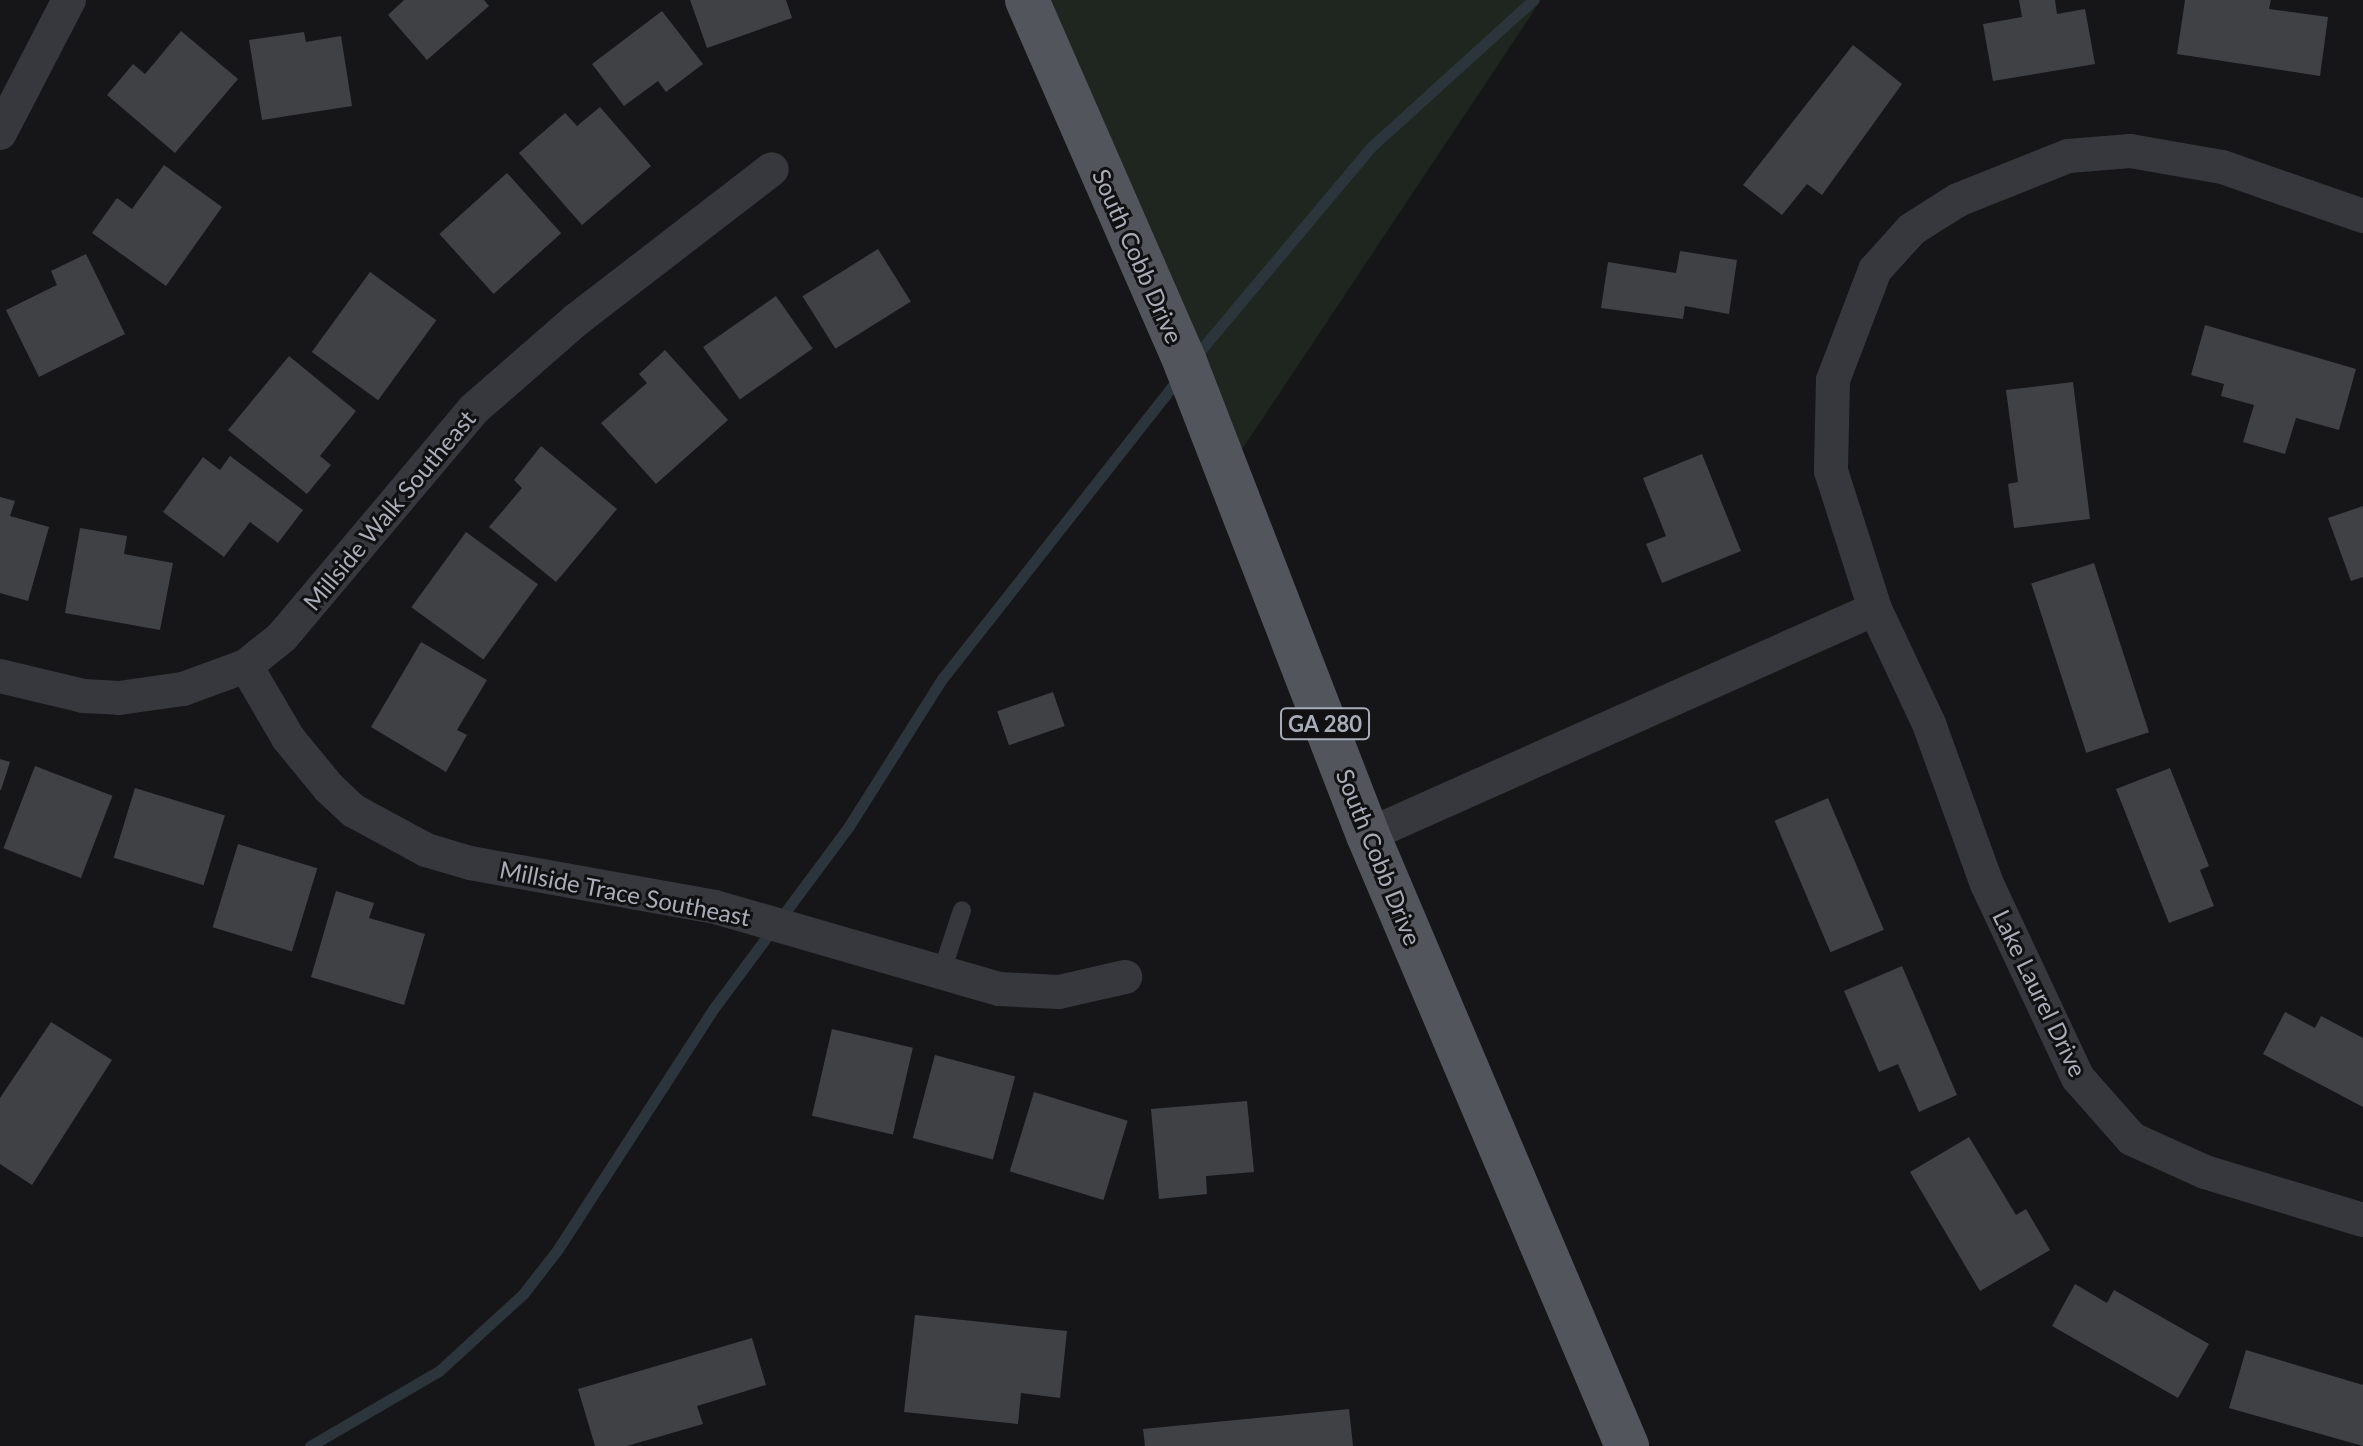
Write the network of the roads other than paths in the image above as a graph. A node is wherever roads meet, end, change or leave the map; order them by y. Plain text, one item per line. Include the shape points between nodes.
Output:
1 (69, 0) edge
2 (1027, 0) edge
3 (0, 133) edge
4 (772, 169) dead end
5 (2363, 216) edge
6 (1875, 609) junction
7 (246, 666) junction
8 (0, 676) edge
9 (1368, 835) junction
10 (962, 910) dead end
11 (942, 971) junction
12 (1125, 977) dead end
13 (2363, 1220) edge
14 (1627, 1446) edge

1 - 3 street
2 - 9 main road, South Cobb Drive / GA 280 via 1185,362
4 - 7 street, Millside Walk Southeast via 588,311 474,409 282,637
5 - 6 street, Lake Laurel Drive via 2222,167 2130,151 2068,156 2019,172 1912,229 1875,270 1833,380 1831,471
6 - 9 street
6 - 13 street, Lake Laurel Drive via 1929,724 1987,884 2078,1078 2132,1139 2205,1172
7 - 8 street, Millside Walk Southeast via 183,689 119,698 83,696
7 - 11 street, Millside Trace Southeast via 288,738 329,788 354,811 426,850 470,863 715,907
9 - 14 main road, South Cobb Drive / GA 280
10 - 11 lane
11 - 12 street, Millside Trace Southeast via 1031,994 1092,988

